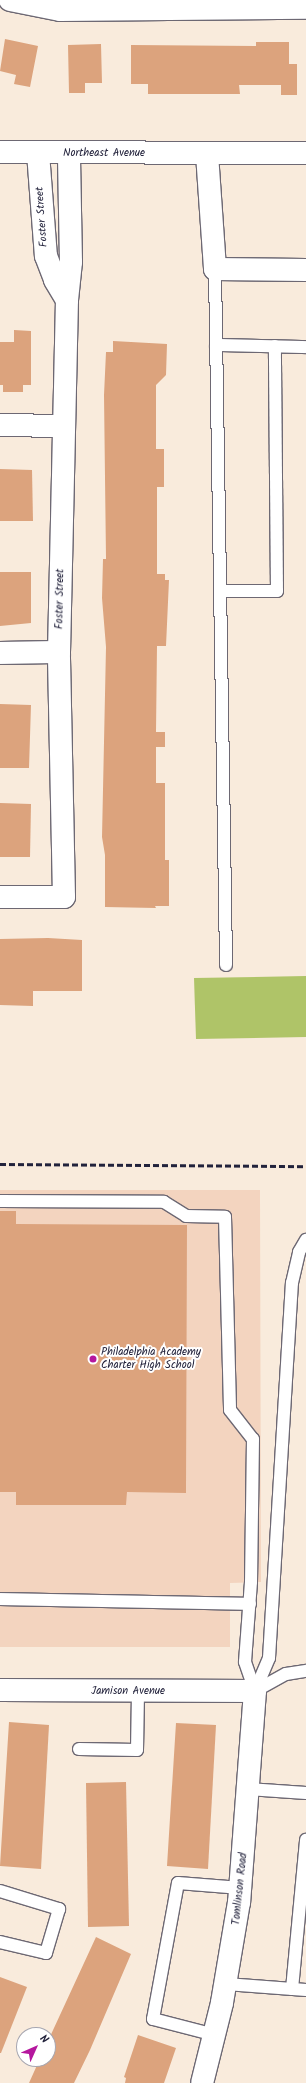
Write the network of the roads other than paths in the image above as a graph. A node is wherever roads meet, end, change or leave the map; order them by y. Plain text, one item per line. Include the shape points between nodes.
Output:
1 (10, 0) edge
2 (118, 4) edge
3 (306, 8) edge
4 (0, 152) edge
5 (38, 153) junction
6 (306, 153) edge
7 (69, 154) junction
8 (207, 154) junction
9 (215, 269) junction
10 (306, 270) edge
11 (67, 300) junction
12 (216, 345) junction
13 (275, 346) junction
14 (306, 347) edge
15 (0, 425) edge
16 (64, 426) junction
17 (220, 591) junction
18 (59, 652) junction
19 (0, 653) edge
20 (0, 897) edge
21 (226, 965) dead end
22 (0, 1201) edge
23 (306, 1240) edge
24 (0, 1599) edge
25 (250, 1604) junction
26 (306, 1671) edge
27 (0, 1690) edge
28 (138, 1691) junction
29 (255, 1691) junction
30 (79, 1749) dead end
31 (248, 1789) junction
32 (306, 1792) edge
33 (306, 1840) edge
34 (241, 1888) junction
35 (0, 1891) edge
36 (0, 1942) edge
37 (226, 1984) junction
38 (292, 1989) junction
39 (306, 1990) edge
40 (215, 2035) junction
41 (206, 2082) edge

1 - 2 street via 60,10
2 - 3 street
4 - 5 street, Northeast Avenue
5 - 7 street, Northeast Avenue
5 - 11 street, Foster Street via 46,256 54,280
6 - 8 street, Northeast Avenue
7 - 8 street, Northeast Avenue
7 - 11 street, Foster Street via 71,262
8 - 9 street
9 - 10 street
9 - 12 lane
11 - 16 street, Foster Street
12 - 13 lane
12 - 17 lane
13 - 14 lane
13 - 17 lane via 277,591
15 - 16 street
16 - 18 street, Foster Street
17 - 21 lane
18 - 19 street
18 - 20 street, Foster Street via 64,897
22 - 25 lane via 164,1202 186,1216 225,1217 230,1410 253,1439
23 - 29 lane via 299,1252 292,1283 269,1658
24 - 25 lane
25 - 29 lane via 245,1662
26 - 29 lane via 286,1674
27 - 28 street, Jamison Avenue
28 - 29 street, Jamison Avenue
28 - 30 lane via 137,1750
29 - 31 street, Tomlinson Road
31 - 32 lane
31 - 34 street, Tomlinson Road
33 - 38 lane
34 - 37 street, Tomlinson Road
34 - 40 lane via 178,1883 153,2019
35 - 36 lane via 59,1909 46,1953
37 - 38 lane
37 - 40 street, Tomlinson Road
38 - 39 lane
40 - 41 street, Tomlinson Road

